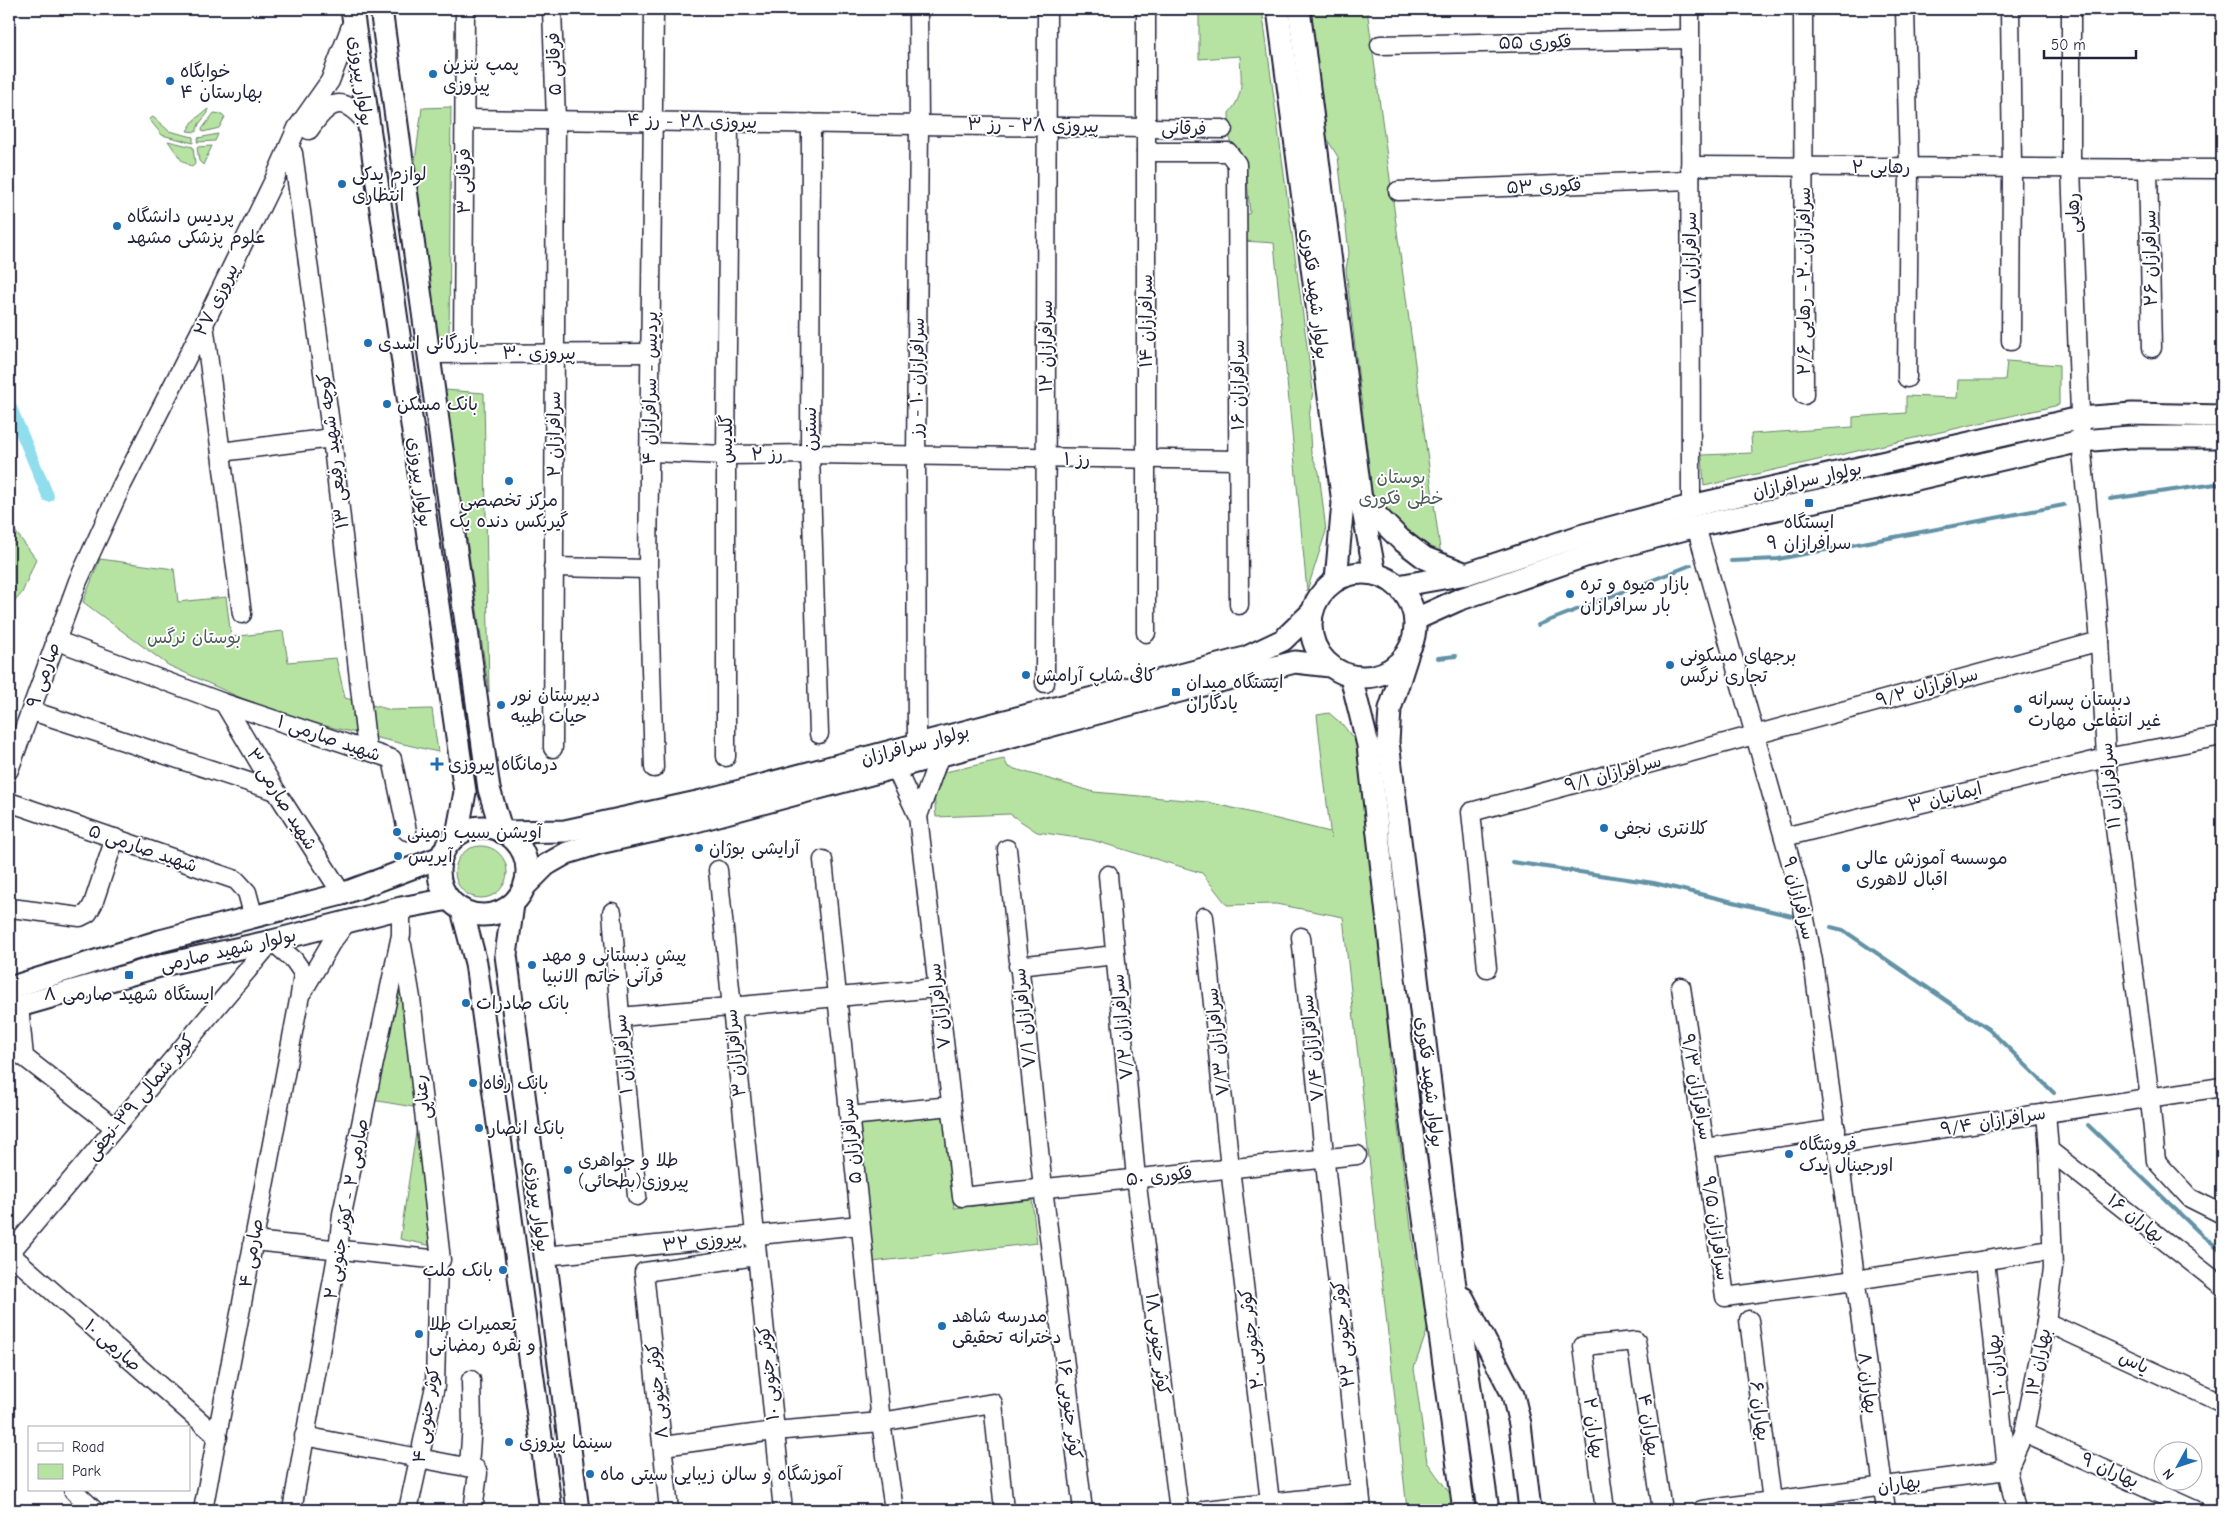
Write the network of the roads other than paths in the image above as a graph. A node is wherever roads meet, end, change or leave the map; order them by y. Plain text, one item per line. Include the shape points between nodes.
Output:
1 (381, 9) edge
2 (465, 9) edge
3 (552, 9) edge
4 (654, 9) edge
5 (918, 9) edge
6 (1047, 9) edge
7 (1146, 9) edge
8 (1278, 9) edge
9 (1299, 9) edge
10 (1690, 9) edge
11 (1803, 9) edge
12 (1905, 9) edge
13 (2010, 9) edge
14 (2071, 9) edge
15 (352, 15) edge
16 (1690, 39) junction
17 (1380, 45) dead end
18 (465, 119) junction
19 (556, 120) junction
20 (653, 121) junction
21 (729, 122) junction
22 (811, 123) junction
23 (919, 123) junction
24 (368, 125) junction
25 (1046, 125) junction
26 (1146, 126) junction
27 (1223, 129) dead end
28 (1146, 152) junction
29 (293, 153) junction
30 (1805, 167) junction
31 (1909, 167) junction
32 (2012, 167) junction
33 (2071, 167) junction
34 (2148, 168) junction
35 (2222, 170) edge
36 (1690, 173) junction
37 (274, 180) junction
38 (1398, 191) dead end
39 (204, 324) junction
40 (2011, 341) dead end
41 (2152, 348) dead end
42 (463, 353) junction
43 (650, 353) junction
44 (428, 354) junction
45 (555, 354) junction
46 (1907, 378) dead end
47 (1804, 396) dead end
48 (2222, 416) edge
49 (2080, 418) junction
50 (2222, 437) edge
51 (332, 438) junction
52 (2081, 441) junction
53 (221, 452) junction
54 (649, 452) junction
55 (810, 454) junction
56 (726, 455) junction
57 (916, 456) junction
58 (1045, 458) junction
59 (1146, 459) junction
60 (1238, 460) junction
61 (1361, 500) junction
62 (1694, 516) junction
63 (554, 567) junction
64 (648, 569) junction
65 (1375, 574) junction
66 (1466, 574) junction
67 (1336, 580) junction
68 (78, 581) joint
69 (1398, 586) junction
70 (1239, 605) dead end
71 (1312, 612) junction
72 (242, 614) dead end
73 (1416, 619) junction
74 (1146, 633) dead end
75 (55, 640) junction
76 (2100, 641) junction
77 (1406, 656) junction
78 (1330, 666) junction
79 (1352, 677) junction
80 (1045, 683) dead end
81 (224, 703) junction
82 (32, 711) junction
83 (819, 734) dead end
84 (1755, 734) junction
85 (2222, 736) edge
86 (917, 744) junction
87 (552, 748) dead end
88 (367, 750) junction
89 (940, 755) junction
90 (726, 757) dead end
91 (2106, 758) junction
92 (654, 768) dead end
93 (895, 768) junction
94 (9, 770) edge
95 (276, 792) junction
96 (9, 802) edge
97 (918, 816) junction
98 (407, 831) dead end
99 (502, 832) junction
100 (457, 835) junction
101 (1784, 837) junction
102 (115, 838) junction
103 (1007, 849) dead end
104 (441, 858) junction
105 (823, 860) dead end
106 (718, 870) dead end
107 (1108, 875) dead end
108 (525, 886) junction
109 (342, 894) junction
110 (513, 904) junction
111 (455, 905) junction
112 (11, 908) dead end
113 (402, 908) junction
114 (612, 912) dead end
115 (1204, 917) dead end
116 (254, 918) junction
117 (347, 922) junction
118 (400, 935) junction
119 (1301, 937) dead end
120 (272, 941) junction
121 (1115, 955) junction
122 (1018, 966) junction
123 (1487, 968) dead end
124 (1681, 987) dead end
125 (9, 988) edge
126 (936, 988) junction
127 (300, 995) junction
128 (835, 997) junction
129 (730, 1006) junction
130 (14, 1008) edge
131 (620, 1017) junction
132 (16, 1052) edge
133 (2222, 1087) edge
134 (2150, 1099) junction
135 (951, 1106) junction
136 (2046, 1112) junction
137 (849, 1116) junction
138 (114, 1127) junction
139 (1837, 1137) junction
140 (1705, 1148) junction
141 (2049, 1150) junction
142 (1357, 1155) dead end
143 (1324, 1158) junction
144 (1230, 1168) junction
145 (1136, 1178) junction
146 (1043, 1188) junction
147 (637, 1196) dead end
148 (962, 1196) joint
149 (2222, 1214) edge
150 (860, 1225) junction
151 (754, 1236) junction
152 (253, 1241) junction
153 (338, 1250) junction
154 (2052, 1250) junction
155 (9, 1253) edge
156 (544, 1256) junction
157 (756, 1256) junction
158 (439, 1260) junction
159 (1985, 1260) junction
160 (1454, 1280) junction
161 (1855, 1280) junction
162 (2222, 1286) edge
163 (1749, 1320) dead end
164 (2046, 1322) junction
165 (1636, 1340) joint
166 (471, 1380) dead end
167 (2222, 1403) edge
168 (881, 1422) junction
169 (774, 1431) junction
170 (2024, 1433) junction
171 (304, 1436) junction
172 (218, 1437) junction
173 (663, 1446) junction
174 (420, 1458) junction
175 (473, 1469) junction
176 (2007, 1470) junction
177 (1882, 1486) junction
178 (75, 1492) edge
179 (1772, 1501) junction
180 (1361, 1502) edge
181 (1271, 1507) edge
182 (94, 1510) edge
183 (203, 1510) edge
184 (292, 1510) edge
185 (408, 1510) edge
186 (473, 1510) edge
187 (551, 1510) edge
188 (578, 1510) edge
189 (669, 1510) edge
190 (783, 1510) edge
191 (894, 1510) edge
192 (1004, 1510) edge
193 (1083, 1510) edge
194 (1180, 1510) edge
195 (1206, 1510) edge
196 (1464, 1510) edge
197 (1488, 1510) edge
198 (1530, 1510) edge
199 (1605, 1510) edge
200 (1662, 1510) edge
201 (1702, 1510) edge
202 (1886, 1510) edge
203 (2016, 1510) edge
204 (2195, 1510) edge

1 - 44 main road, بولوار پیروزی
2 - 18 street, فرقانی ۳
3 - 19 street, فرقانی ۵
4 - 20 street, پردیس - سرافرازان ۴
5 - 23 street, سرافرازان ۱۰ - رز
6 - 25 street, سرافرازان ۱۲
7 - 26 street, سرافرازان ۱۴
8 - 67 main road, بولوار شهید فکوری via 1342,503
9 - 61 main road, بولوار شهید فکوری
10 - 16 street, سرافرازان ۱۸
11 - 30 street, سرافرازان ۲۰ - رهایی ۲/۶
12 - 31 street
13 - 32 street
14 - 33 street, رهایی
15 - 24 main road, بولوار پیروزی
15 - 37 street, پیروزی ۲۷ via 330,81 297,128
16 - 17 street, فکوری ۵۵
16 - 36 street, سرافرازان ۱۸
18 - 19 street, پیروزی ۲۸ - رز ۴
18 - 42 street, فرقانی ۳
19 - 20 street, پیروزی ۲۸ - رز ۴
19 - 45 street, سرافرازان ۲
20 - 21 street, پیروزی ۲۸ - رز ۴
20 - 43 street, پردیس - سرافرازان ۴
21 - 22 street, پیروزی ۲۸ - رز ۴
21 - 56 street, گلدیس
22 - 23 street, پیروزی ۲۸ - رز ۴
22 - 55 street, نسترن
23 - 25 street, پیروزی ۲۸ - رز ۳
23 - 57 street, سرافرازان ۱۰ - رز
24 - 29 street via 348,105 338,104 320,114
24 - 100 main road, بولوار پیروزی via 465,792
25 - 26 street, پیروزی ۲۸ - رز ۳
25 - 58 street, سرافرازان ۱۲
26 - 27 street, فرقانی
26 - 28 street, سرافرازان ۱۴
28 - 59 street, سرافرازان ۱۴
28 - 60 street, سرافرازان ۱۶ via 1228,152 1237,164
29 - 37 street
29 - 51 street, کوچه شهید رفیعی ۱۳
30 - 31 street, رهایی ۲
30 - 36 street, رهایی ۲
30 - 47 street, سرافرازان ۲۰ - رهایی ۲/۶
31 - 32 street, رهایی ۲
31 - 46 street
32 - 33 street, رهایی ۲
32 - 40 street
33 - 34 street, رهایی ۲
33 - 49 street, رهایی
34 - 35 street, رهایی ۲
34 - 41 street, سرافرازان ۲۶
36 - 38 street, فکوری ۵۳
36 - 62 street, سرافرازان ۱۸
37 - 39 street, پیروزی ۲۷
39 - 53 street
39 - 68 street, پیروزی ۲۷ via 121,487
42 - 44 street, پیروزی ۳۰
42 - 45 street, پیروزی ۳۰
43 - 45 street, پیروزی ۳۰
43 - 54 street, پردیس - سرافرازان ۴
44 - 99 main road, بولوار پیروزی via 489,789
45 - 63 street, سرافرازان ۲
48 - 49 main road, بولوار سرافرازان via 2132,414
49 - 52 street, رهایی
49 - 62 main road, بولوار سرافرازان
50 - 52 main road, بولوار سرافرازان via 2129,437
51 - 53 street
51 - 88 street, کوچه شهید رفیعی ۱۳
52 - 62 main road, بولوار سرافرازان via 1882,487
52 - 76 street, سرافرازان ۱۱
53 - 72 street
54 - 56 street, رز ۲
54 - 64 street, پردیس - سرافرازان ۴
55 - 56 street, رز ۲
55 - 57 street, رز ۲
55 - 83 street, نسترن
56 - 90 street, گلدیس
57 - 58 street, رز ۱
57 - 86 street, سرافرازان ۱۰ - رز
58 - 59 street, رز ۱
58 - 80 street, سرافرازان ۱۲
59 - 60 street, رز ۱
59 - 74 street, سرافرازان ۱۴
60 - 70 street, سرافرازان ۱۶
61 - 65 main road, بولوار شهید فکوری
61 - 66 main road via 1400,539 1425,558
62 - 66 main road, بولوار سرافرازان via 1580,536
62 - 73 main road, بولوار سرافرازان via 1458,600
62 - 84 street, سرافرازان ۹
63 - 64 street
63 - 87 street, سرافرازان ۲
64 - 92 street, پردیس - سرافرازان ۴
65 - 67 main road via 1355,573
65 - 69 main road
66 - 69 main road, بولوار سرافرازان
67 - 71 main road via 1321,594
68 - 75 street, صارمی ۹
69 - 73 main road via 1408,597
71 - 78 main road via 1311,633 1318,652
71 - 86 main road, بولوار سرافرازان via 1283,640 1245,658
73 - 77 main road via 1415,636
75 - 81 street, شهید صارمی ۱
75 - 82 street, صارمی ۹
76 - 84 street, سرافرازان ۹/۲
76 - 91 street, سرافرازان ۱۱
77 - 79 main road via 1392,670 1373,677
77 - 160 main road, بولوار شهید فکوری via 1390,710 1388,742
78 - 79 main road
78 - 89 main road, بولوار سرافرازان via 1295,662
79 - 196 main road, بولوار شهید فکوری via 1368,745 1408,1102
81 - 88 street, شهید صارمی ۱
81 - 95 street, شهید صارمی ۳
82 - 94 street, صارمی ۹
82 - 95 street
84 - 101 street, سرافرازان ۹
84 - 123 street, سرافرازان ۹/۱ via 1471,812
85 - 91 street, ایمانیان ۳
86 - 99 main road, بولوار سرافرازان via 702,801 565,831
88 - 98 street, شهید صارمی ۱ via 392,759
89 - 93 main road, بولوار سرافرازان
89 - 97 street
91 - 101 street, ایمانیان ۳
91 - 134 street, سرافرازان ۱۱
93 - 97 street
93 - 108 main road, بولوار سرافرازان via 567,853 546,865
95 - 109 street, شهید صارمی ۳
96 - 102 street, شهید صارمی ۵
97 - 126 street, سرافرازان ۷
99 - 100 main road via 479,828
99 - 108 main road via 520,848 527,873
100 - 104 main road
101 - 139 street, سرافرازان ۹ via 1814,961
102 - 112 street via 88,913 80,917
102 - 116 street, شهید صارمی ۵ via 236,880 247,892
103 - 122 street, سرافرازان ۷/۱
104 - 109 main road, بولوار شهید صارمی
104 - 111 main road via 440,879
105 - 128 street, سرافرازان ۵
106 - 129 street, سرافرازان ۳
107 - 121 street, سرافرازان ۷/۲
108 - 110 main road
109 - 116 main road, بولوار شهید صارمی
110 - 111 main road via 488,915 475,915
110 - 156 main road, بولوار پیروزی via 506,955
111 - 113 main road, بولوار شهید صارمی
111 - 187 main road, بولوار پیروزی via 476,962
113 - 117 main road, بولوار شهید صارمی
113 - 118 street, صارمی ۲ - کوثر جنوبی ۲
114 - 131 street, سرافرازان ۱
115 - 144 street, سرافرازان ۷/۳
116 - 125 main road, بولوار شهید صارمی via 160,941
117 - 120 main road, بولوار شهید صارمی
117 - 127 street
118 - 153 street, صارمی ۲ - کوثر جنوبی ۲ via 342,1214
118 - 158 street, رعناپی via 411,998
119 - 143 street, سرافرازان ۷/۴
120 - 127 street via 294,960 303,973
120 - 130 main road, بولوار شهید صارمی via 167,964
120 - 138 street, کوثر شمالی ۳۹-نجفی
121 - 122 street
121 - 145 street, سرافرازان ۷/۲
122 - 146 street, سرافرازان ۷/۱
124 - 140 street, سرافرازان ۹/۳
126 - 128 street
126 - 135 street, سرافرازان ۷
127 - 152 street, صارمی ۴
128 - 129 street
128 - 137 street, سرافرازان ۵
129 - 131 street
129 - 151 street, سرافرازان ۳
130 - 132 street
131 - 147 street, سرافرازان ۱
132 - 138 street
133 - 134 street, سرافرازان ۹/۴
134 - 136 street, سرافرازان ۹/۴
134 - 149 street, سرافرازان ۱۱ via 2156,1161 2190,1198
135 - 137 street
135 - 148 street, سرافرازان ۷
136 - 139 street, سرافرازان ۹/۴
136 - 141 street, بهاران ۱۲
137 - 150 street, سرافرازان ۵
138 - 155 street, کوثر شمالی ۳۹-نجفی
139 - 140 street, سرافرازان ۹/۳
139 - 161 street, سرافرازان ۹
140 - 161 street, سرافرازان ۹/۵ via 1726,1297
141 - 154 street, بهاران ۱۲
141 - 162 street, بهاران ۱۶
142 - 143 street, فکوری ۵۰
143 - 144 street, فکوری ۵۰
143 - 180 street, کوثر جنوبی ۲۲
144 - 145 street, فکوری ۵۰
144 - 181 street, کوثر جنوبی ۲۰
145 - 146 street, فکوری ۵۰
145 - 194 street, کوثر جنوبی ۱۸
146 - 148 street, فکوری ۵۰
146 - 193 street, کوثر جنوبی ۱۶
150 - 151 street, پیروزی ۳۲
150 - 168 street, سرافرازان ۵
151 - 156 street, پیروزی ۳۲
151 - 157 street, کوثر جنوبی ۱۰
152 - 153 street
152 - 172 street, صارمی ۴
153 - 158 street
153 - 171 street, صارمی ۲ - کوثر جنوبی ۲
154 - 159 street
154 - 164 street, بهاران ۱۲ via 2054,1268
155 - 172 street, صارمی ۱۰
156 - 188 main road, بولوار پیروزی
157 - 169 street, کوثر جنوبی ۱۰
157 - 173 street, کوثر جنوبی ۸ via 644,1272
158 - 174 street, کوثر جنوبی ۴ via 435,1386
159 - 161 street
159 - 176 street, بهاران ۱۰
160 - 197 main road, بولوار شهید فکوری
160 - 198 main road via 1513,1395 1520,1424
161 - 177 street, بهاران ۸
163 - 179 street, بهاران ۶
164 - 167 street, یاس
164 - 170 street, بهاران ۱۲
165 - 199 street, بهاران ۲ via 1583,1346
165 - 200 street, بهاران ۴
166 - 175 street
168 - 169 street
168 - 191 street, سرافرازان ۵
168 - 192 street via 993,1403
169 - 173 street
169 - 190 street, کوثر جنوبی ۱۰
170 - 176 street, بهاران ۱۲
170 - 204 street, بهاران ۹
171 - 174 street
171 - 184 street, صارمی ۲ - کوثر جنوبی ۲
172 - 183 street, صارمی ۴
173 - 189 street, کوثر جنوبی ۸
174 - 175 street
174 - 185 street, کوثر جنوبی ۴
175 - 186 street
176 - 177 street, بهاران
176 - 203 street, بهاران ۱۰
177 - 179 street, بهاران
177 - 202 street, بهاران ۸
178 - 182 street
179 - 201 street, بهاران
180 - 181 street
181 - 195 street

